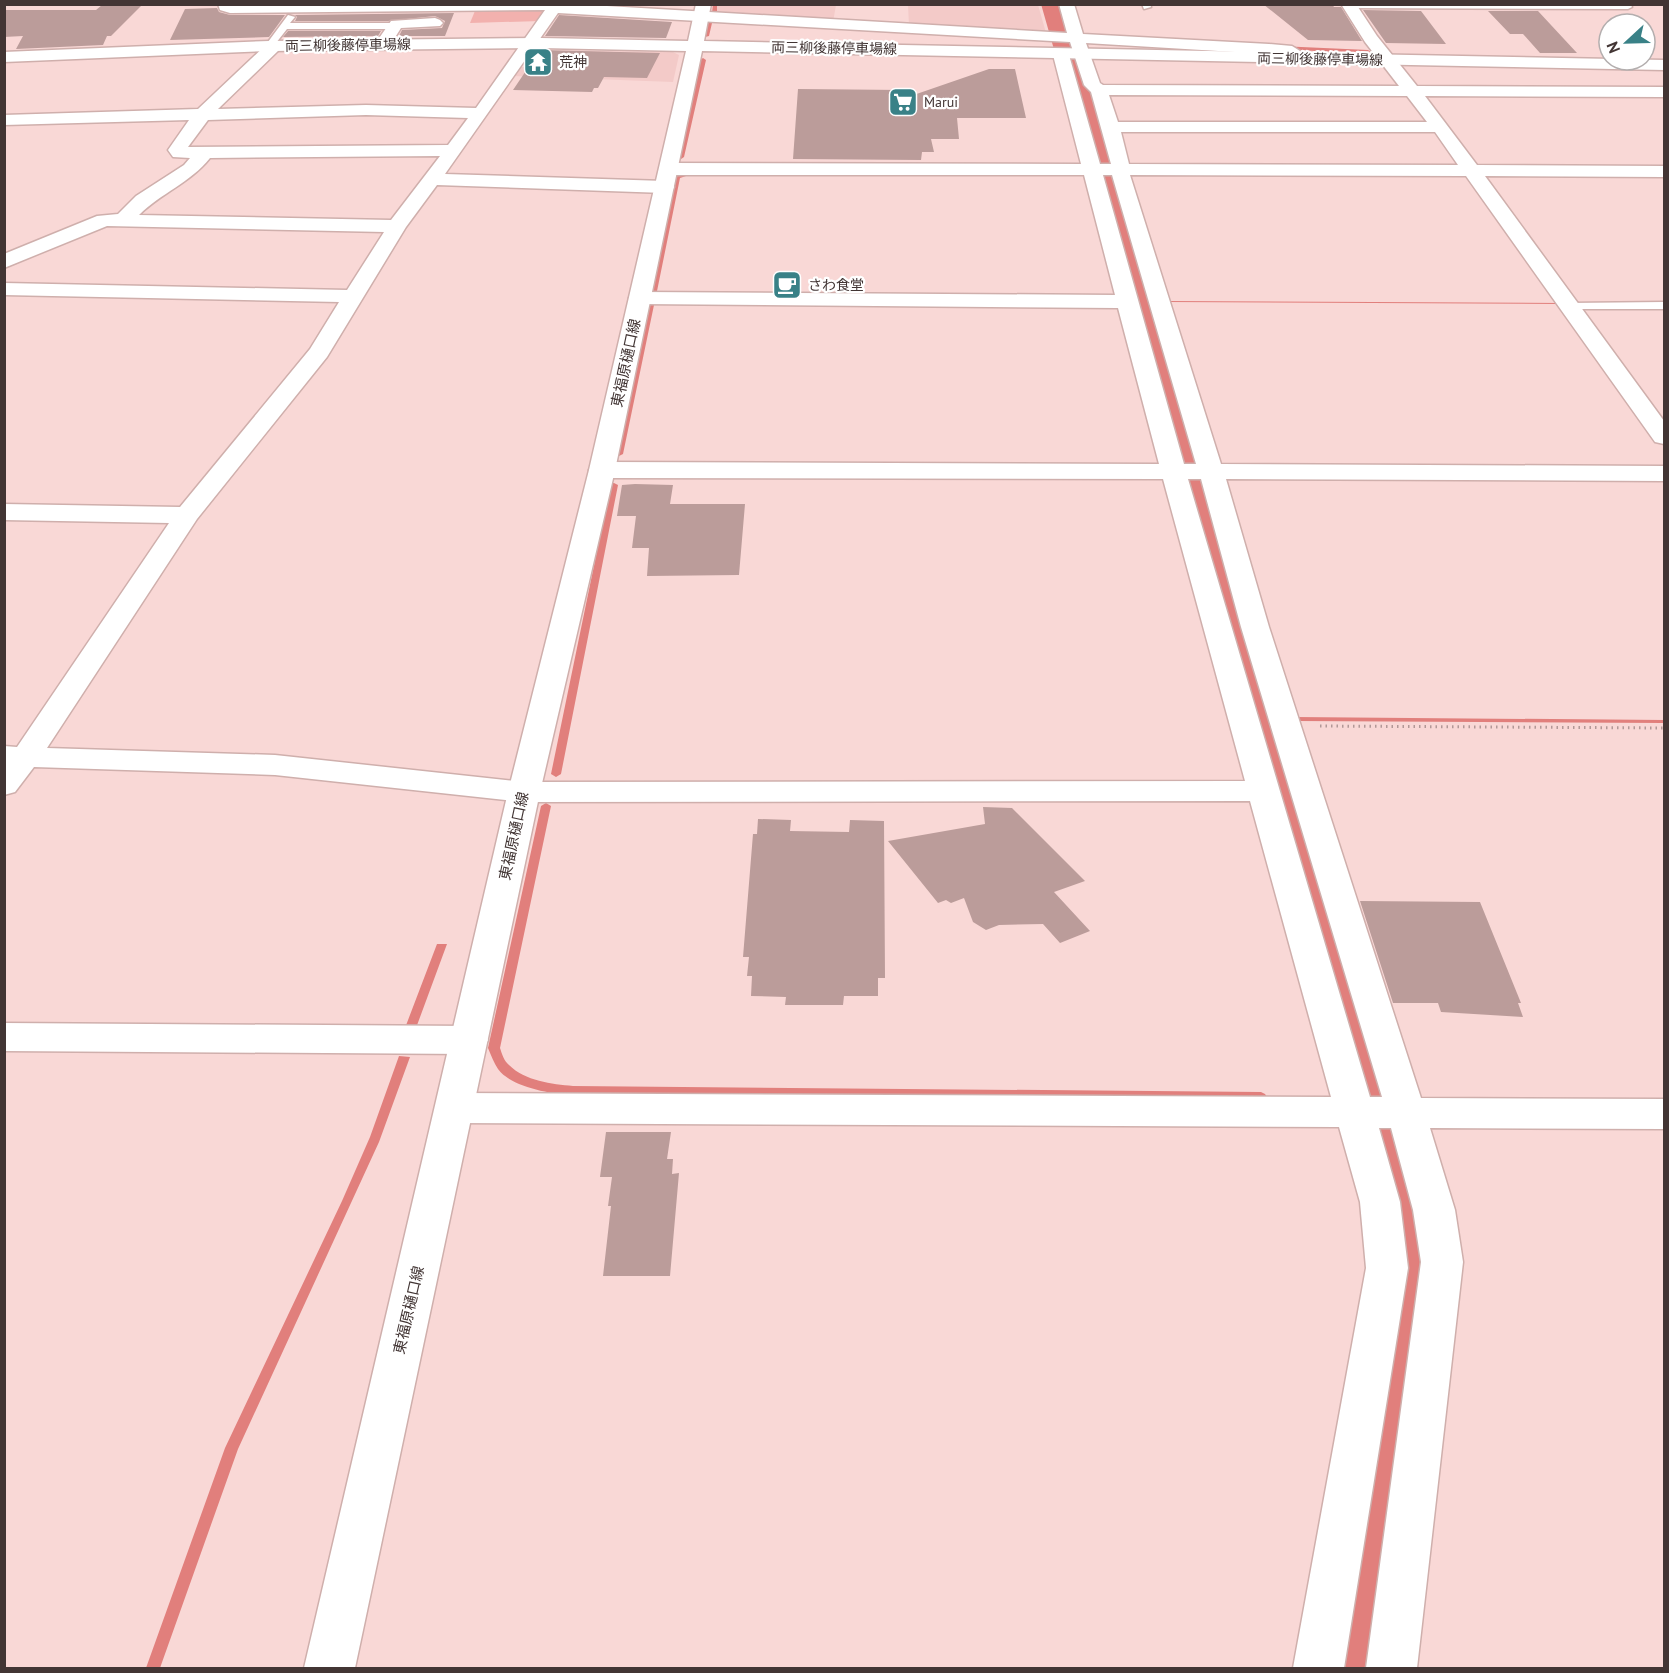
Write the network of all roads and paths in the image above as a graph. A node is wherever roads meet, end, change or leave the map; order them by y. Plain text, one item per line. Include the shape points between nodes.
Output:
1 (225, 4) edge
2 (1066, 4) edge
3 (1626, 4) edge
4 (1349, 5) edge
5 (300, 6) junction
6 (556, 6) edge
7 (454, 7) junction
8 (700, 22) edge
9 (283, 26) junction
10 (395, 26) junction
11 (529, 43) junction
12 (1066, 43) junction
13 (383, 44) junction
14 (271, 46) junction
15 (4, 57) edge
16 (1390, 61) junction
17 (1665, 65) edge
18 (1099, 90) junction
19 (1412, 91) junction
20 (1665, 92) edge
21 (481, 113) junction
22 (203, 115) junction
23 (4, 120) edge
24 (1111, 127) junction
25 (1440, 127) junction
26 (453, 150) junction
27 (205, 152) junction
28 (1105, 168) junction
29 (1470, 170) junction
30 (1665, 171) edge
31 (667, 178) junction
32 (432, 179) junction
33 (122, 220) junction
34 (397, 226) junction
35 (67, 237) junction
36 (4, 240) edge
37 (4, 262) edge
38 (4, 289) edge
39 (353, 296) junction
40 (640, 298) junction
41 (1127, 302) junction
42 (1665, 306) edge
43 (1570, 307) junction
44 (1665, 437) edge
45 (602, 470) junction
46 (1175, 471) junction
47 (1209, 471) junction
48 (1665, 473) edge
49 (4, 512) edge
50 (187, 515) junction
51 (1286, 726) junction
52 (1665, 728) edge
53 (16, 756) edge
54 (4, 785) edge
55 (1263, 791) junction
56 (524, 792) junction
57 (4, 1037) edge
58 (469, 1040) junction
59 (455, 1108) junction
60 (1356, 1113) junction
61 (1406, 1113) junction
62 (1665, 1114) edge
63 (329, 1668) edge
64 (1318, 1668) edge
65 (1392, 1668) edge

1 - 5 street via 230,8
2 - 12 street
3 - 4 lane via 1628,7
4 - 16 street
5 - 7 street
5 - 9 lane
6 - 7 street
6 - 8 street
6 - 11 street
7 - 10 street via 438,22
8 - 11 street, 両三柳後藤停車場線
8 - 12 street, 両三柳後藤停車場線
8 - 12 street
8 - 31 street, 東福原樋口線
9 - 10 lane
9 - 14 lane
10 - 13 street
11 - 13 street, 両三柳後藤停車場線
11 - 21 street
12 - 16 street, 両三柳後藤停車場線 via 1291,59
12 - 18 street
12 - 28 street
13 - 14 street, 両三柳後藤停車場線
14 - 15 street, 両三柳後藤停車場線
14 - 22 street via 257,65
16 - 17 street, 両三柳後藤停車場線
16 - 19 street
18 - 19 street
18 - 24 street
19 - 20 street
19 - 25 street
21 - 22 street via 366,110
21 - 26 street
22 - 23 street
22 - 27 street via 177,150
24 - 25 street
24 - 28 street via 1121,161
25 - 29 street
26 - 27 street
26 - 32 street
27 - 33 street via 191,169 142,200
28 - 29 street
28 - 31 street
28 - 41 street
28 - 47 street
29 - 30 street
29 - 43 street
31 - 32 street
31 - 40 street, 東福原樋口線
32 - 34 street
33 - 34 street
33 - 35 street via 104,220
34 - 39 street
35 - 36 street
35 - 37 street
38 - 39 street
39 - 50 street via 319,352
40 - 41 street
40 - 45 street, 東福原樋口線
41 - 46 street
42 - 43 lane
43 - 44 street
45 - 46 street
45 - 56 street, 東福原樋口線
46 - 47 street
46 - 55 street
47 - 48 street
47 - 51 street
49 - 50 street
50 - 53 street
51 - 52 path
51 - 61 street
53 - 54 street
53 - 56 street via 275,765
55 - 56 street
55 - 60 street
56 - 58 street, 東福原樋口線
57 - 58 street
58 - 59 street, 東福原樋口線
59 - 60 street
59 - 63 street, 東福原樋口線
60 - 61 street
60 - 64 street via 1380,1202 1387,1268
61 - 62 street
61 - 65 street via 1434,1210 1442,1262

